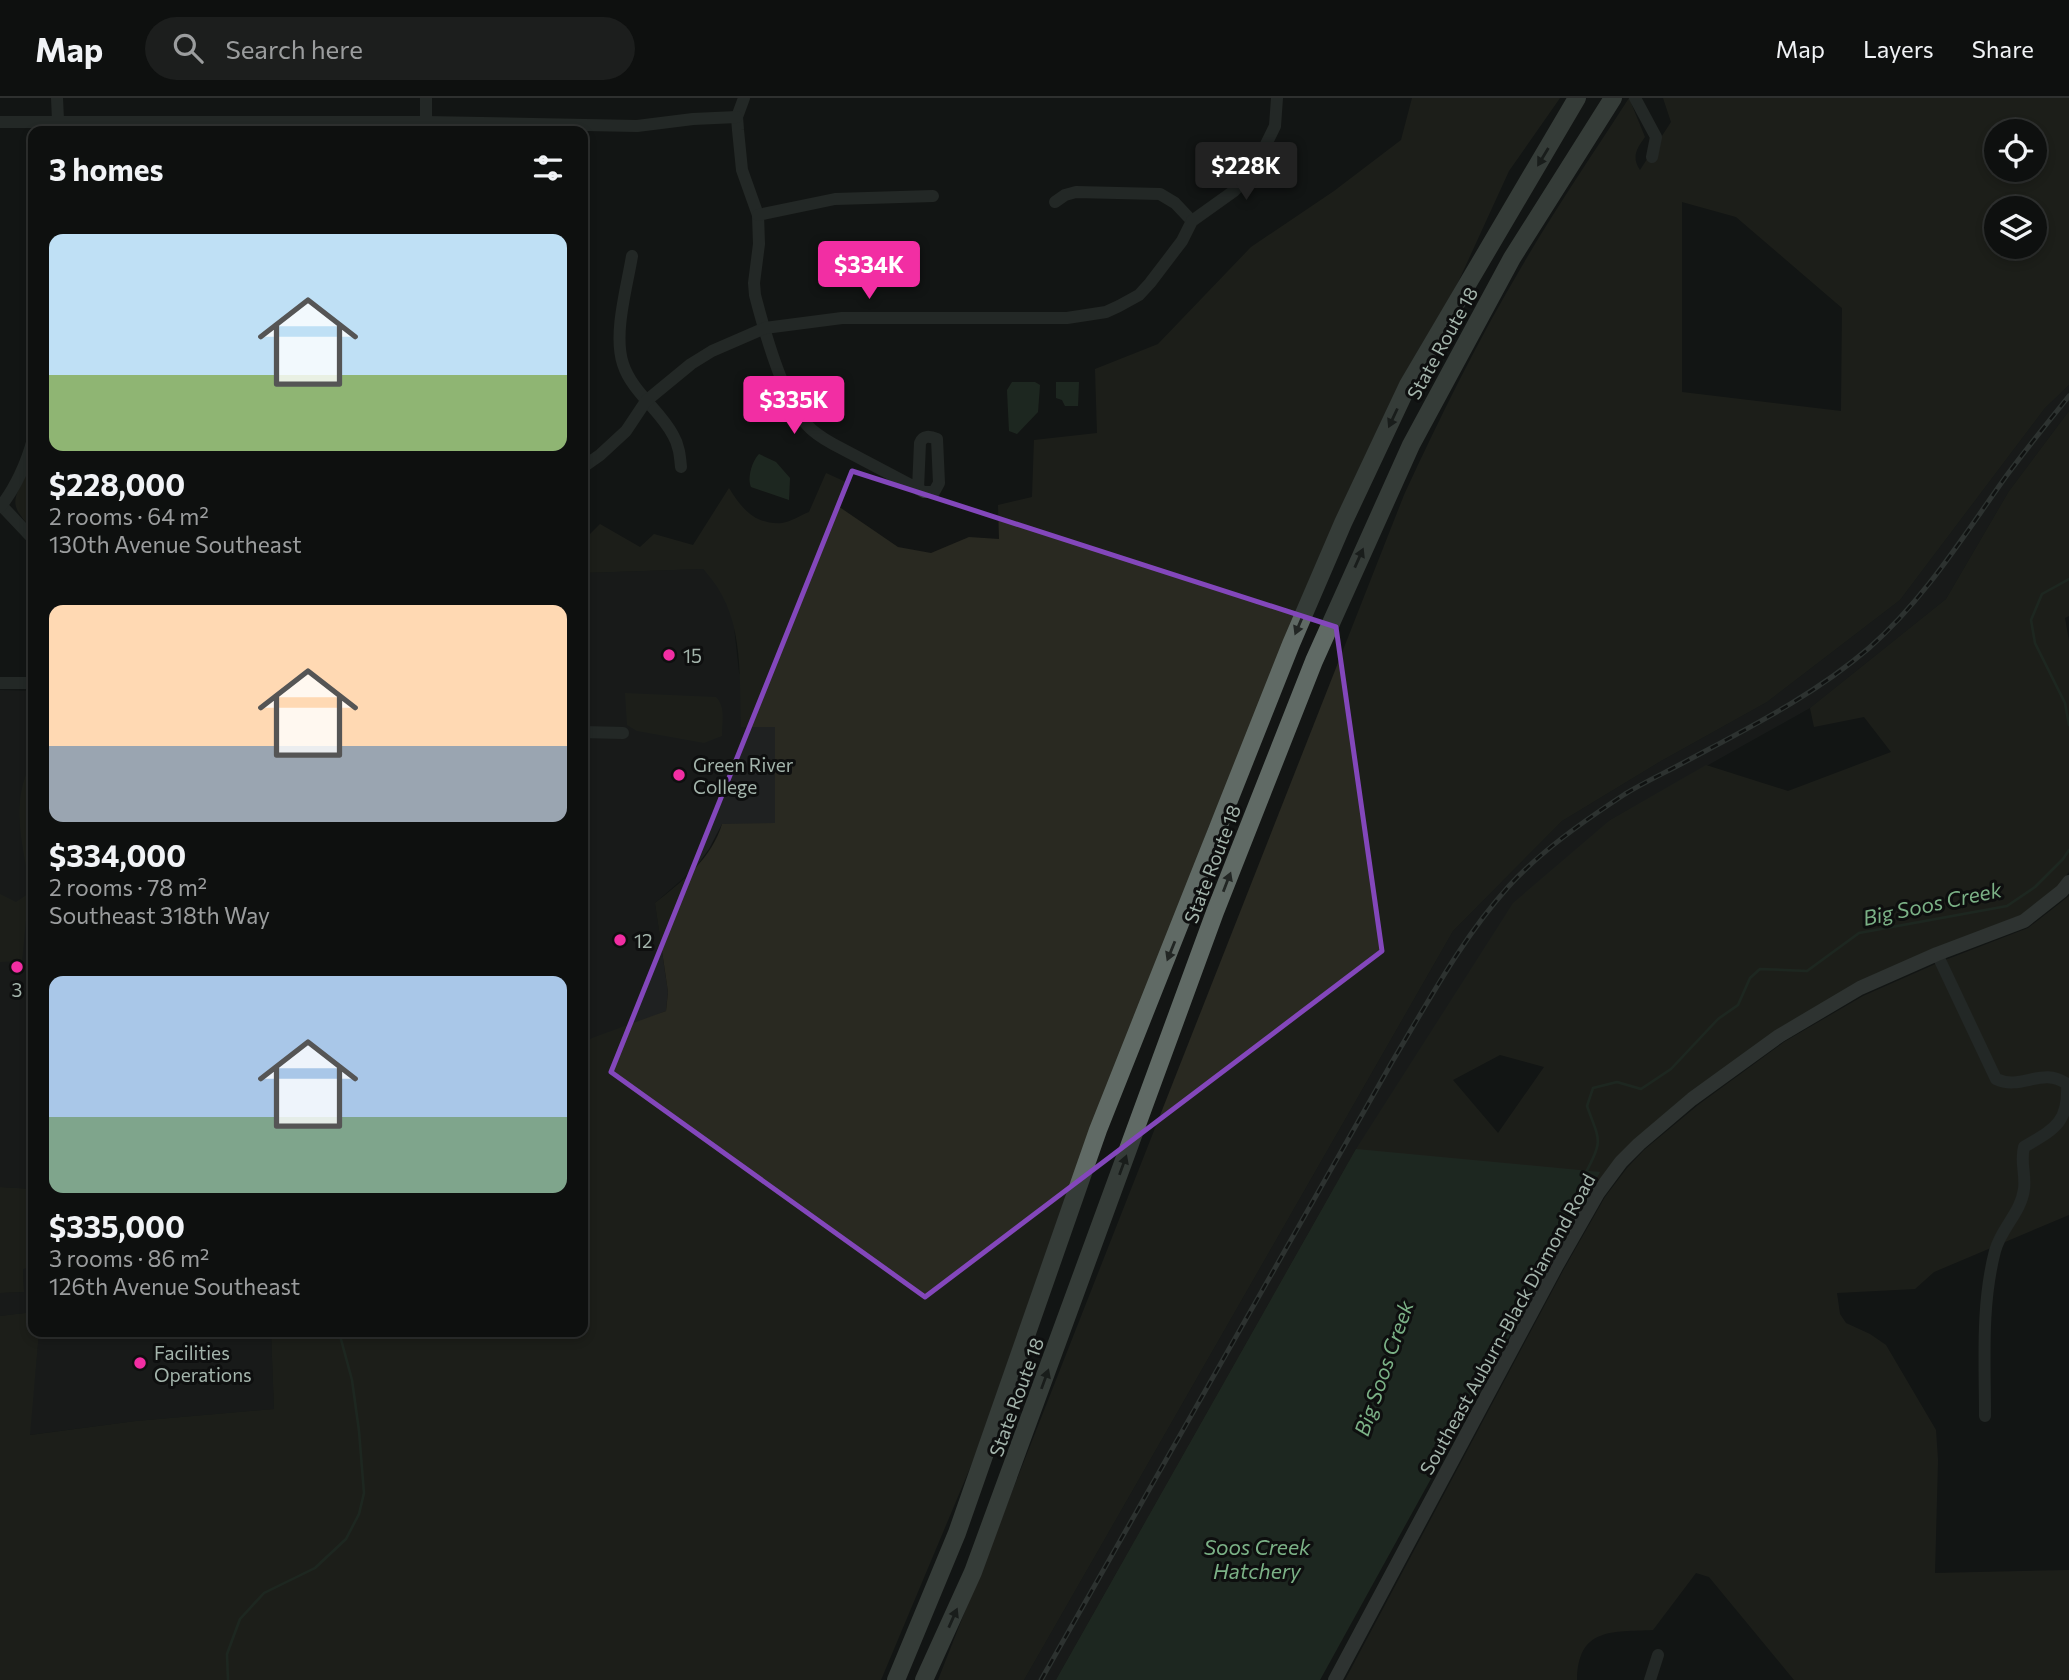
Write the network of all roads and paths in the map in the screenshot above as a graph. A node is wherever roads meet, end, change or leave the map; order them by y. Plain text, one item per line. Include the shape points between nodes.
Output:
1 (57, 98) edge
2 (426, 98) edge
3 (744, 98) edge
4 (1277, 98) edge
5 (1577, 98) edge
6 (1613, 98) edge
7 (1635, 98) edge
8 (737, 117) junction
9 (58, 120) junction
10 (0, 122) edge
11 (151, 126) edge
12 (426, 126) edge
13 (588, 126) edge
14 (1651, 157) dead end
15 (933, 196) dead end
16 (1055, 202) dead end
17 (758, 215) junction
18 (1192, 221) junction
19 (632, 256) dead end
20 (765, 328) junction
21 (646, 401) junction
22 (28, 457) edge
23 (588, 463) edge
24 (681, 467) dead end
25 (918, 489) dead end
26 (1, 507) edge
27 (28, 534) edge
28 (0, 683) edge
29 (28, 683) edge
30 (588, 732) edge
31 (623, 733) dead end
32 (2069, 882) edge
33 (1937, 954) junction
34 (1985, 1416) dead end
35 (1658, 1655) dead end
36 (896, 1680) edge
37 (925, 1680) edge
38 (1335, 1680) edge
39 (1650, 1680) edge

1 - 9 street
2 - 12 street
3 - 8 street
4 - 18 street via 1275,127 1254,171
5 -> 36 highway, State Route 18 via 1408,385 1343,523 1098,1130 957,1533
37 -> 6 highway, State Route 18 via 978,1559 1215,912 1314,661 1411,445 1512,258
7 - 14 street via 1656,137
8 - 13 street
8 - 17 street via 742,170
9 - 10 street
9 - 11 street
15 - 17 street via 835,199
16 - 18 street via 1076,192 1160,194
17 - 20 street via 755,289
18 - 20 street via 1175,252 1139,295 1106,312 1067,318 842,318
19 - 21 street via 620,352 625,370
20 - 21 street via 712,351
20 - 25 street via 790,399 807,426
21 - 23 street via 626,431
21 - 24 street via 673,433
22 - 26 street
26 - 27 street
28 - 29 street
30 - 31 street
32 - 33 main road, Southeast Auburn-Black Diamond Road via 2024,921
33 - 34 street via 1996,1079 2018,1083 2040,1076 2058,1077 2068,1091 2061,1121 2024,1147 2020,1159 2024,1187 2018,1211 1995,1251 1985,1307
33 - 38 main road, Southeast Auburn-Black Diamond Road via 1860,988 1779,1036 1692,1099 1621,1162 1557,1265
35 - 39 street

